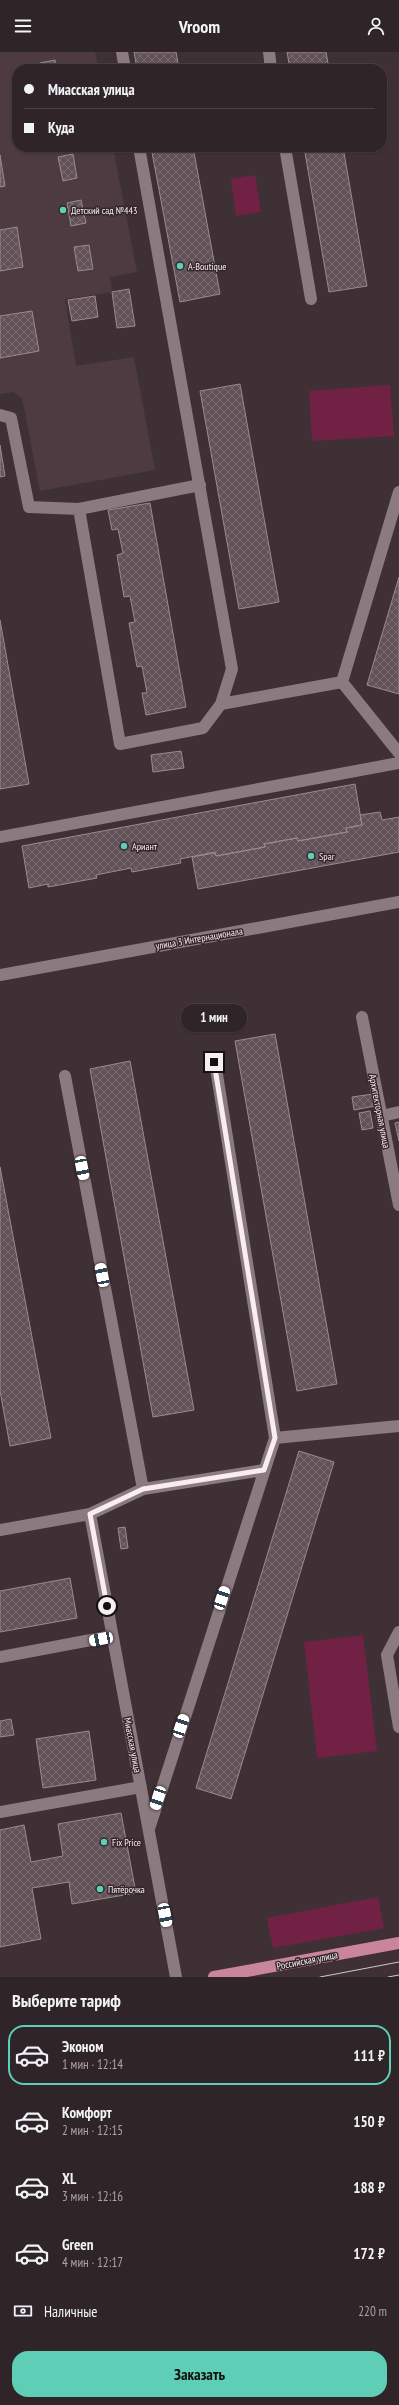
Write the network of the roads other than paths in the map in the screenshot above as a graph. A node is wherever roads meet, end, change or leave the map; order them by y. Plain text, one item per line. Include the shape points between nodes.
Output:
1 (122, 52) edge
2 (269, 52) edge
3 (124, 64) edge
4 (271, 64) edge
5 (140, 152) edge
6 (286, 152) edge
7 (311, 299) dead end
8 (0, 415) edge
9 (200, 485) junction
10 (399, 492) edge
11 (78, 509) junction
12 (342, 682) junction
13 (221, 704) junction
14 (398, 748) edge
15 (399, 763) edge
16 (0, 837) edge
17 (399, 902) edge
18 (0, 975) edge
19 (362, 1017) dead end
20 (214, 1062) dead end
21 (65, 1076) dead end
22 (399, 1112) edge
23 (381, 1116) junction
24 (399, 1205) edge
25 (399, 1426) edge
26 (275, 1438) junction
27 (264, 1470) junction
28 (143, 1489) junction
29 (90, 1514) junction
30 (0, 1530) edge
31 (399, 1632) edge
32 (112, 1636) junction
33 (0, 1657) edge
34 (399, 1727) edge
35 (141, 1787) junction
36 (0, 1812) edge
37 (148, 1829) junction
38 (399, 1943) edge
39 (176, 1977) edge
40 (214, 1977) edge

1 - 3 street
2 - 4 street
5 - 9 street
6 - 7 street
8 - 11 street via 11,418 29,507
9 - 11 street
9 - 13 street via 232,669
10 - 12 street
11 - 13 street via 120,744 203,728
12 - 13 street
12 - 14 street
15 - 16 street
17 - 18 street, улица 3 Интернационала
19 - 23 street, Архитекторная улица
20 - 26 street
21 - 28 street
22 - 23 street
23 - 24 street, Архитекторная улица
25 - 26 street
26 - 27 street
27 - 28 street
27 - 37 street
28 - 29 street
29 - 30 street
29 - 32 street, Миасская улица
31 - 34 street via 387,1655
32 - 33 street
32 - 35 street, Миасская улица
35 - 36 street
35 - 37 street, Миасская улица
37 - 39 street, Миасская улица
38 - 40 main road, Российская улица

